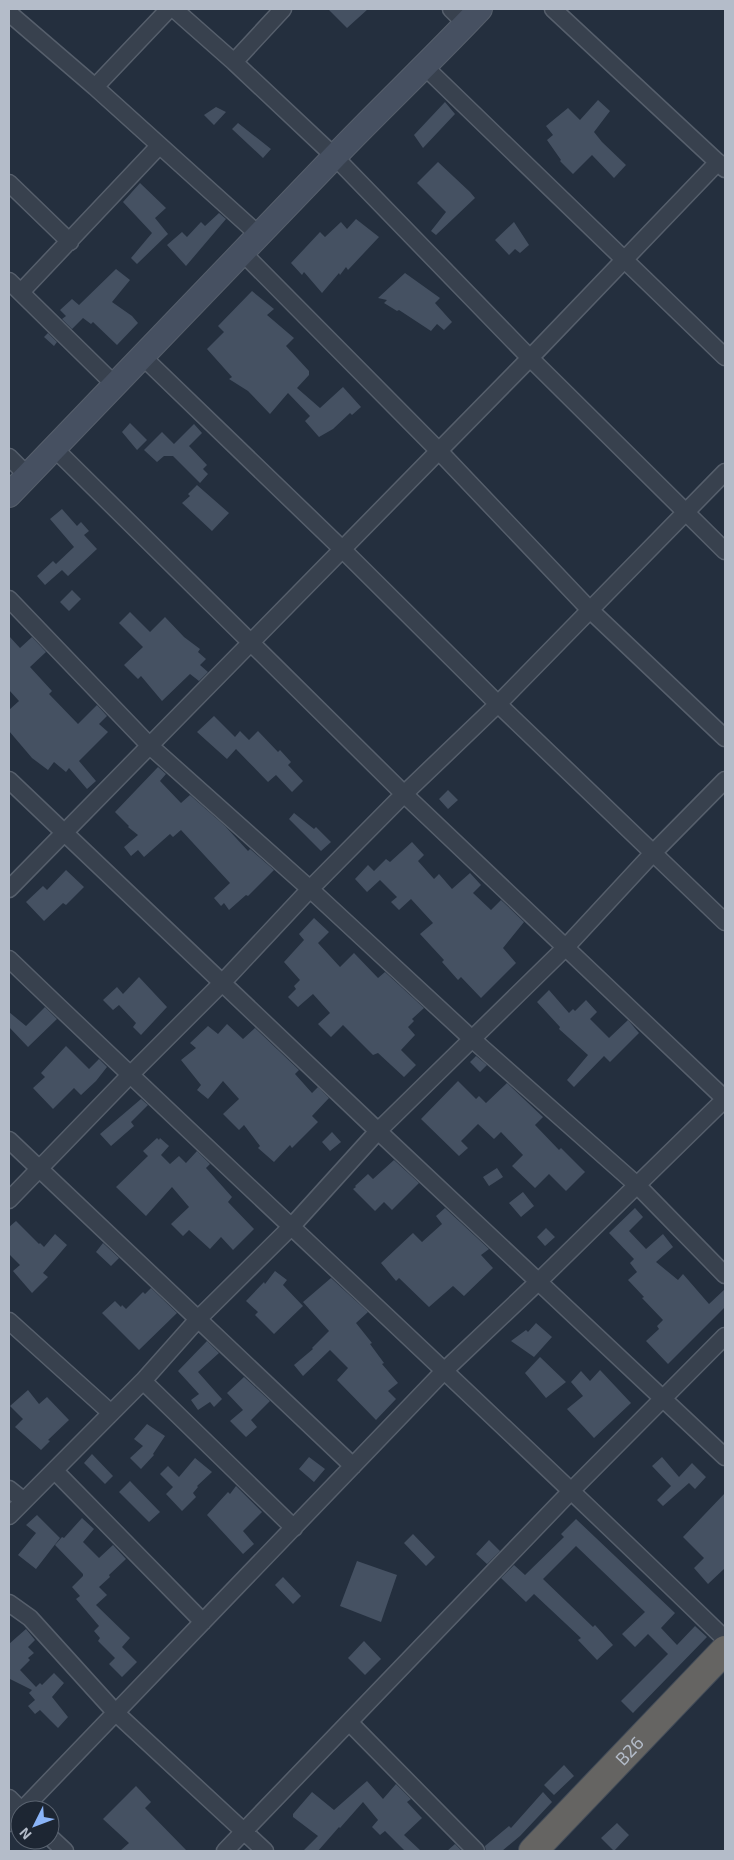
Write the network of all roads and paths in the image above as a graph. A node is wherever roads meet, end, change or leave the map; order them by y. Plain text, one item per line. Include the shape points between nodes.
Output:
1 (12, 9) edge
2 (169, 9) edge
3 (174, 9) edge
4 (283, 9) edge
5 (554, 9) edge
6 (9, 13) edge
7 (466, 14) edge
8 (234, 62) junction
9 (423, 65) junction
10 (95, 86) junction
11 (159, 146) junction
12 (334, 156) junction
13 (722, 166) edge
14 (9, 183) edge
15 (259, 235) junction
16 (70, 242) junction
17 (243, 253) junction
18 (623, 259) junction
19 (9, 281) edge
20 (21, 292) junction
21 (143, 357) junction
22 (725, 357) edge
23 (530, 358) junction
24 (116, 386) junction
25 (55, 449) junction
26 (438, 450) junction
27 (9, 457) edge
28 (725, 472) edge
29 (28, 476) junction
30 (9, 495) edge
31 (686, 513) junction
32 (341, 548) junction
33 (725, 551) edge
34 (9, 599) edge
35 (590, 610) junction
36 (250, 642) junction
37 (498, 704) junction
38 (725, 738) edge
39 (150, 746) junction
40 (9, 780) edge
41 (725, 780) edge
42 (404, 794) junction
43 (63, 833) junction
44 (653, 853) junction
45 (9, 889) edge
46 (310, 889) junction
47 (725, 922) edge
48 (565, 948) junction
49 (9, 959) edge
50 (222, 983) junction
51 (472, 1039) junction
52 (130, 1075) junction
53 (725, 1099) edge
54 (378, 1131) junction
55 (9, 1140) edge
56 (38, 1169) junction
57 (637, 1185) junction
58 (9, 1200) edge
59 (292, 1226) junction
60 (725, 1275) edge
61 (539, 1281) junction
62 (199, 1318) junction
63 (9, 1321) edge
64 (725, 1336) edge
65 (444, 1371) junction
66 (143, 1382) junction
67 (664, 1399) junction
68 (111, 1413) junction
69 (725, 1457) edge
70 (353, 1466) junction
71 (55, 1471) junction
72 (9, 1489) edge
73 (572, 1490) junction
74 (24, 1501) junction
75 (9, 1516) edge
76 (294, 1528) junction
77 (9, 1603) edge
78 (203, 1622) junction
79 (725, 1639) edge
80 (725, 1650) edge
81 (116, 1712) junction
82 (350, 1723) junction
83 (32, 1800) edge
84 (245, 1831) junction
85 (225, 1851) edge
86 (266, 1851) edge
87 (476, 1851) edge
88 (533, 1851) edge

1 - 6 street
2 - 10 street
3 - 8 street
4 - 8 street
5 - 13 street
6 - 10 street
7 - 9 main road
8 - 12 street
9 - 12 main road
9 - 18 street
10 - 11 street
11 - 15 street
11 - 16 street
12 - 15 main road
12 - 23 street
13 - 18 street
14 - 16 street
15 - 17 main road
16 - 20 street
17 - 21 main road
17 - 26 street
18 - 22 street
18 - 23 street
19 - 20 street
20 - 24 street
21 - 24 main road
21 - 32 street
23 - 26 street
23 - 31 street
24 - 25 main road
25 - 29 main road
25 - 36 street
26 - 32 street
26 - 35 street
27 - 29 street
28 - 31 street
29 - 30 main road
31 - 33 street
31 - 35 street
32 - 36 street
32 - 37 street
34 - 39 street
35 - 37 street
35 - 38 street
36 - 39 street
36 - 42 street
37 - 42 street
37 - 44 street
39 - 43 street
39 - 46 street
40 - 43 street
41 - 44 street
42 - 46 street
42 - 48 street
43 - 45 street
43 - 50 street
44 - 47 street
44 - 48 street
46 - 50 street
46 - 51 street
48 - 51 street
48 - 53 street
49 - 52 street
50 - 52 street
50 - 54 street
51 - 54 street
51 - 57 street
52 - 56 street
52 - 59 street
53 - 57 street
54 - 59 street
54 - 61 street
55 - 56 street
56 - 58 street
56 - 62 street
57 - 60 street
57 - 61 street
59 - 62 street
59 - 65 street
61 - 65 street
61 - 67 street
62 - 66 street
62 - 70 street
63 - 68 street
64 - 67 street
65 - 70 street
65 - 73 street
66 - 68 street
66 - 76 street
67 - 69 street
67 - 73 street
68 - 71 street
70 - 76 street
71 - 74 street
71 - 78 street
72 - 74 street
73 - 79 street
73 - 82 street
74 - 75 street
76 - 78 street
77 - 81 street via 30,1618
78 - 81 street
80 - 88 highway, B26
81 - 83 street
81 - 84 street
82 - 84 street
82 - 87 street
84 - 85 street
84 - 86 street

